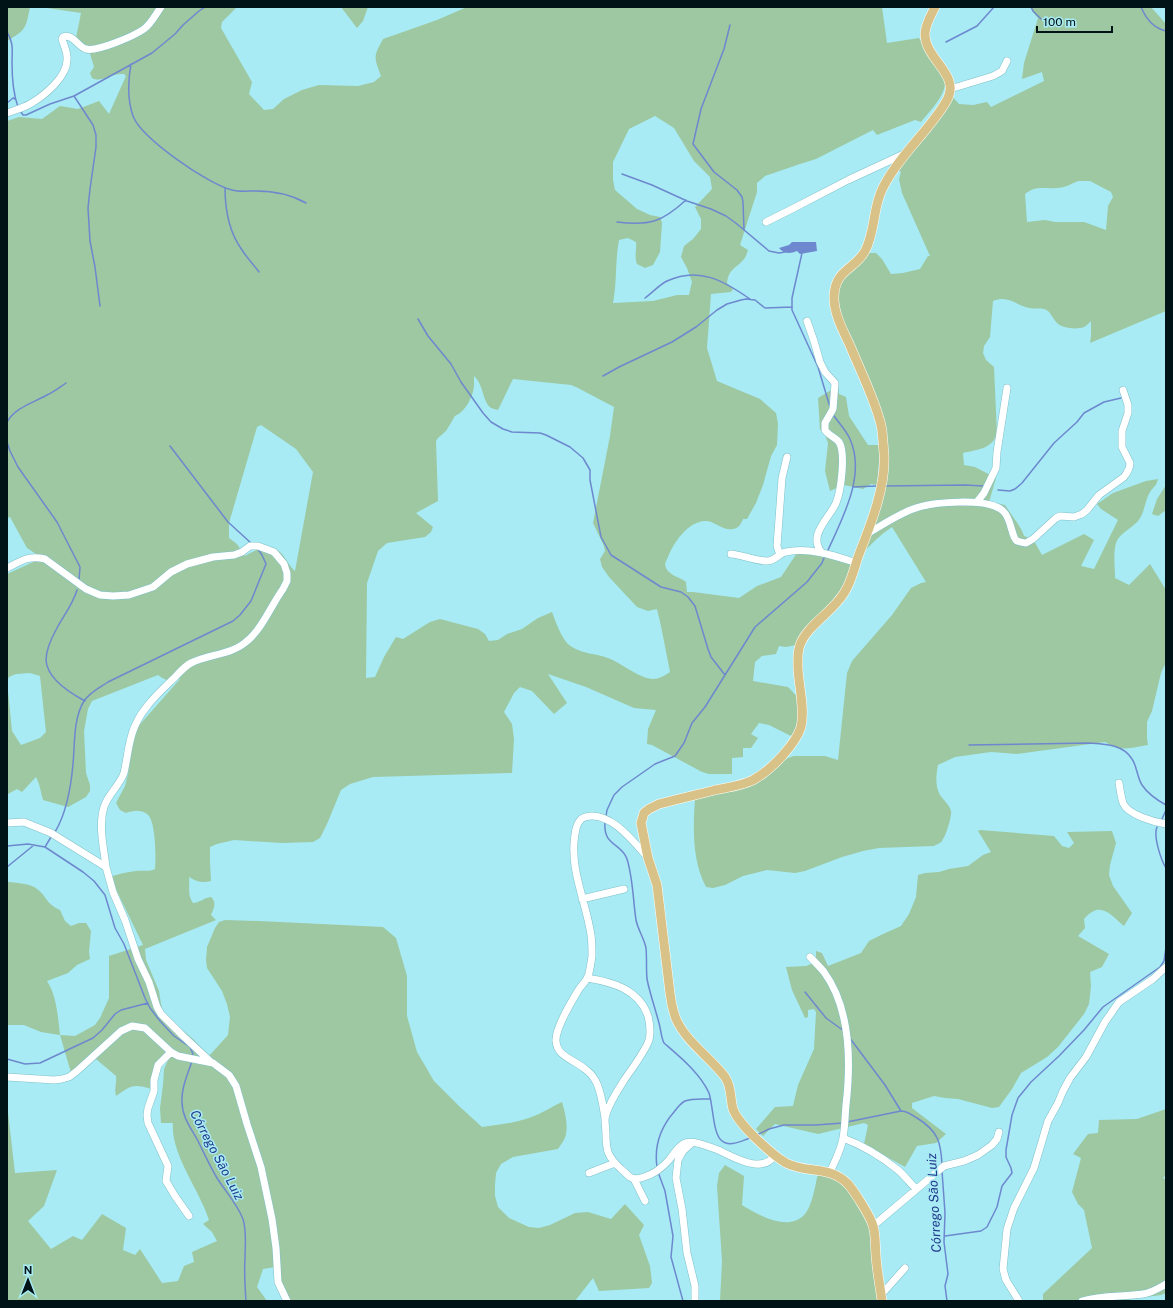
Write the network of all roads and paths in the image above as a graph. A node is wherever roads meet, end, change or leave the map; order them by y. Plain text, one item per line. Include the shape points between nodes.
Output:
1 (161, 7) edge
2 (935, 7) edge
3 (1007, 61) dead end
4 (950, 89) junction
5 (7, 113) edge
6 (904, 154) junction
7 (766, 222) dead end
8 (807, 321) dead end
9 (1007, 388) dead end
10 (1123, 390) dead end
11 (787, 457) dead end
12 (977, 502) junction
13 (867, 534) junction
14 (782, 553) junction
15 (822, 553) junction
16 (731, 554) dead end
17 (856, 563) junction
18 (7, 568) edge
19 (1119, 783) dead end
20 (7, 823) edge
21 (1166, 824) edge
22 (648, 858) junction
23 (106, 867) junction
24 (624, 889) dead end
25 (582, 899) junction
26 (810, 957) dead end
27 (1166, 967) edge
28 (587, 978) junction
29 (171, 1052) junction
30 (213, 1063) junction
31 (7, 1077) edge
32 (606, 1118) junction
33 (999, 1132) dead end
34 (843, 1138) junction
35 (692, 1143) junction
36 (775, 1155) junction
37 (615, 1163) junction
38 (830, 1172) junction
39 (589, 1173) dead end
40 (634, 1179) junction
41 (916, 1189) junction
42 (645, 1201) dead end
43 (189, 1216) dead end
44 (873, 1226) junction
45 (905, 1268) dead end
46 (1166, 1284) edge
47 (1163, 1287) edge
48 (882, 1298) edge
49 (287, 1301) edge
50 (695, 1301) edge
51 (1019, 1301) edge
52 (1082, 1301) edge

1 - 5 street via 144,28 98,49 86,49 71,37 63,37 68,61 62,75 31,103
2 - 4 main road via 926,27 927,46 947,74
3 - 4 street via 1002,71 993,76
4 - 6 main road via 930,124
6 - 7 street
6 - 13 main road via 880,194 865,252 841,275 836,283 834,300 836,315 881,425 883,476
8 - 15 street via 820,362 835,383 833,409 825,423 825,430 839,442 842,452 842,470 836,503 820,528 817,538
9 - 12 street via 996,468
10 - 12 street via 1128,413 1122,431 1122,446 1130,466 1124,477 1098,495 1082,514 1056,518 1026,543 1017,541 1002,510 993,505
11 - 14 street via 782,478 777,546
12 - 13 street via 922,505
13 - 17 main road
14 - 15 street
14 - 16 street via 768,561
15 - 17 street
17 - 22 main road via 846,590 838,602 804,635 799,647 802,720 792,744 766,772 749,782 648,809 641,823
18 - 23 street via 29,557 37,557 44,559 86,589 100,595 129,595 153,587 170,572 187,564 234,555 250,546 258,546 274,552 284,564 287,573 284,589 248,641 239,647 190,663 145,708 132,734 124,774 104,806 102,829
19 - 21 street via 1123,803 1127,808 1138,815
20 - 23 street via 24,822 51,833
22 - 25 street via 619,827 596,816 582,818 578,821 573,844
22 - 36 main road via 657,884 670,993 676,1019 686,1035 725,1078 737,1117
23 - 30 street via 157,1007 180,1033
24 - 25 street
25 - 28 street via 592,944 591,965
26 - 34 street via 831,983 845,1025 848,1085
27 - 51 street via 1119,1002 1062,1091 1048,1121 1034,1168 1014,1208 1007,1229 1003,1274
28 - 32 street via 565,1014 556,1040 562,1055 585,1068 596,1082
28 - 32 street via 628,990 645,1009 651,1028 649,1040 616,1093
29 - 30 street via 185,1058
29 - 31 street via 145,1028 132,1026 120,1031 69,1077 54,1080
29 - 43 street via 158,1065 147,1115 148,1123 168,1166 166,1181
30 - 49 street via 229,1075 236,1086 261,1167 275,1241 278,1282
32 - 37 street via 607,1152
33 - 41 street via 996,1142 984,1151 964,1161 944,1166
34 - 38 street
34 - 41 street via 899,1171
35 - 36 street via 755,1164 770,1162
35 - 40 street via 682,1145 659,1170 646,1177
35 - 50 street via 680,1154 676,1178 686,1253 695,1286
36 - 38 main road via 786,1163 800,1168
37 - 39 street
37 - 40 street
38 - 44 main road via 848,1185
40 - 42 street
41 - 44 street
44 - 48 main road
45 - 48 street
46 - 47 street
47 - 52 street via 1142,1294

